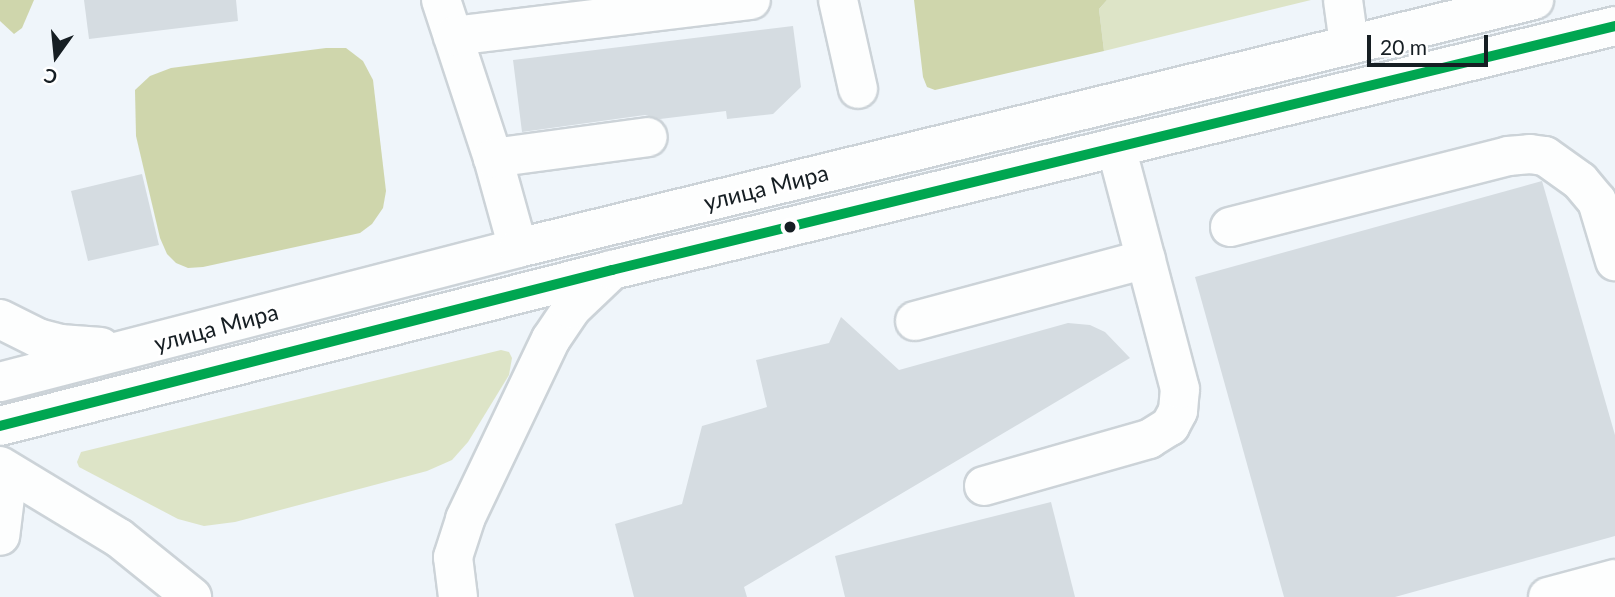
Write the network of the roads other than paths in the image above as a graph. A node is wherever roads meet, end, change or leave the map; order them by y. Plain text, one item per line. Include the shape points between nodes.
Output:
1 (441, 0) edge
2 (751, 0) edge
3 (838, 0) edge
4 (1343, 0) edge
5 (1534, 0) edge
6 (1615, 26) edge
7 (453, 36) junction
8 (1349, 44) junction
9 (858, 89) dead end
10 (648, 138) dead end
11 (1116, 147) junction
12 (493, 158) junction
13 (1230, 227) dead end
14 (518, 248) junction
15 (1146, 259) junction
16 (1615, 261) edge
17 (612, 270) junction
18 (528, 291) junction
19 (0, 319) edge
20 (915, 321) dead end
21 (135, 348) junction
22 (0, 382) edge
23 (0, 426) edge
24 (0, 467) edge
25 (984, 486) dead end
26 (0, 536) edge
27 (1615, 580) edge
28 (192, 597) edge
29 (458, 597) edge
30 (1548, 597) edge

1 - 7 main road
2 - 7 main road
3 - 9 main road
4 - 8 main road
5 - 8 main road, улица Мира
6 - 11 main road, улица Мира
7 - 12 main road
8 - 14 main road, улица Мира
10 - 12 main road
11 - 15 main road
11 - 17 main road, улица Мира
12 - 14 main road
13 - 16 main road via 1530,154 1545,156 1580,181 1597,201
14 - 18 main road
14 - 21 main road, улица Мира
15 - 20 main road
15 - 25 main road via 1180,390 1178,411 1170,426 1149,439
17 - 18 main road, улица Мира
17 - 29 main road via 571,309 551,339 465,519 453,557
18 - 23 main road, улица Мира
19 - 21 main road via 19,331 60,344
21 - 22 main road, улица Мира
24 - 26 main road via 5,497
24 - 28 main road via 119,538
27 - 30 main road

